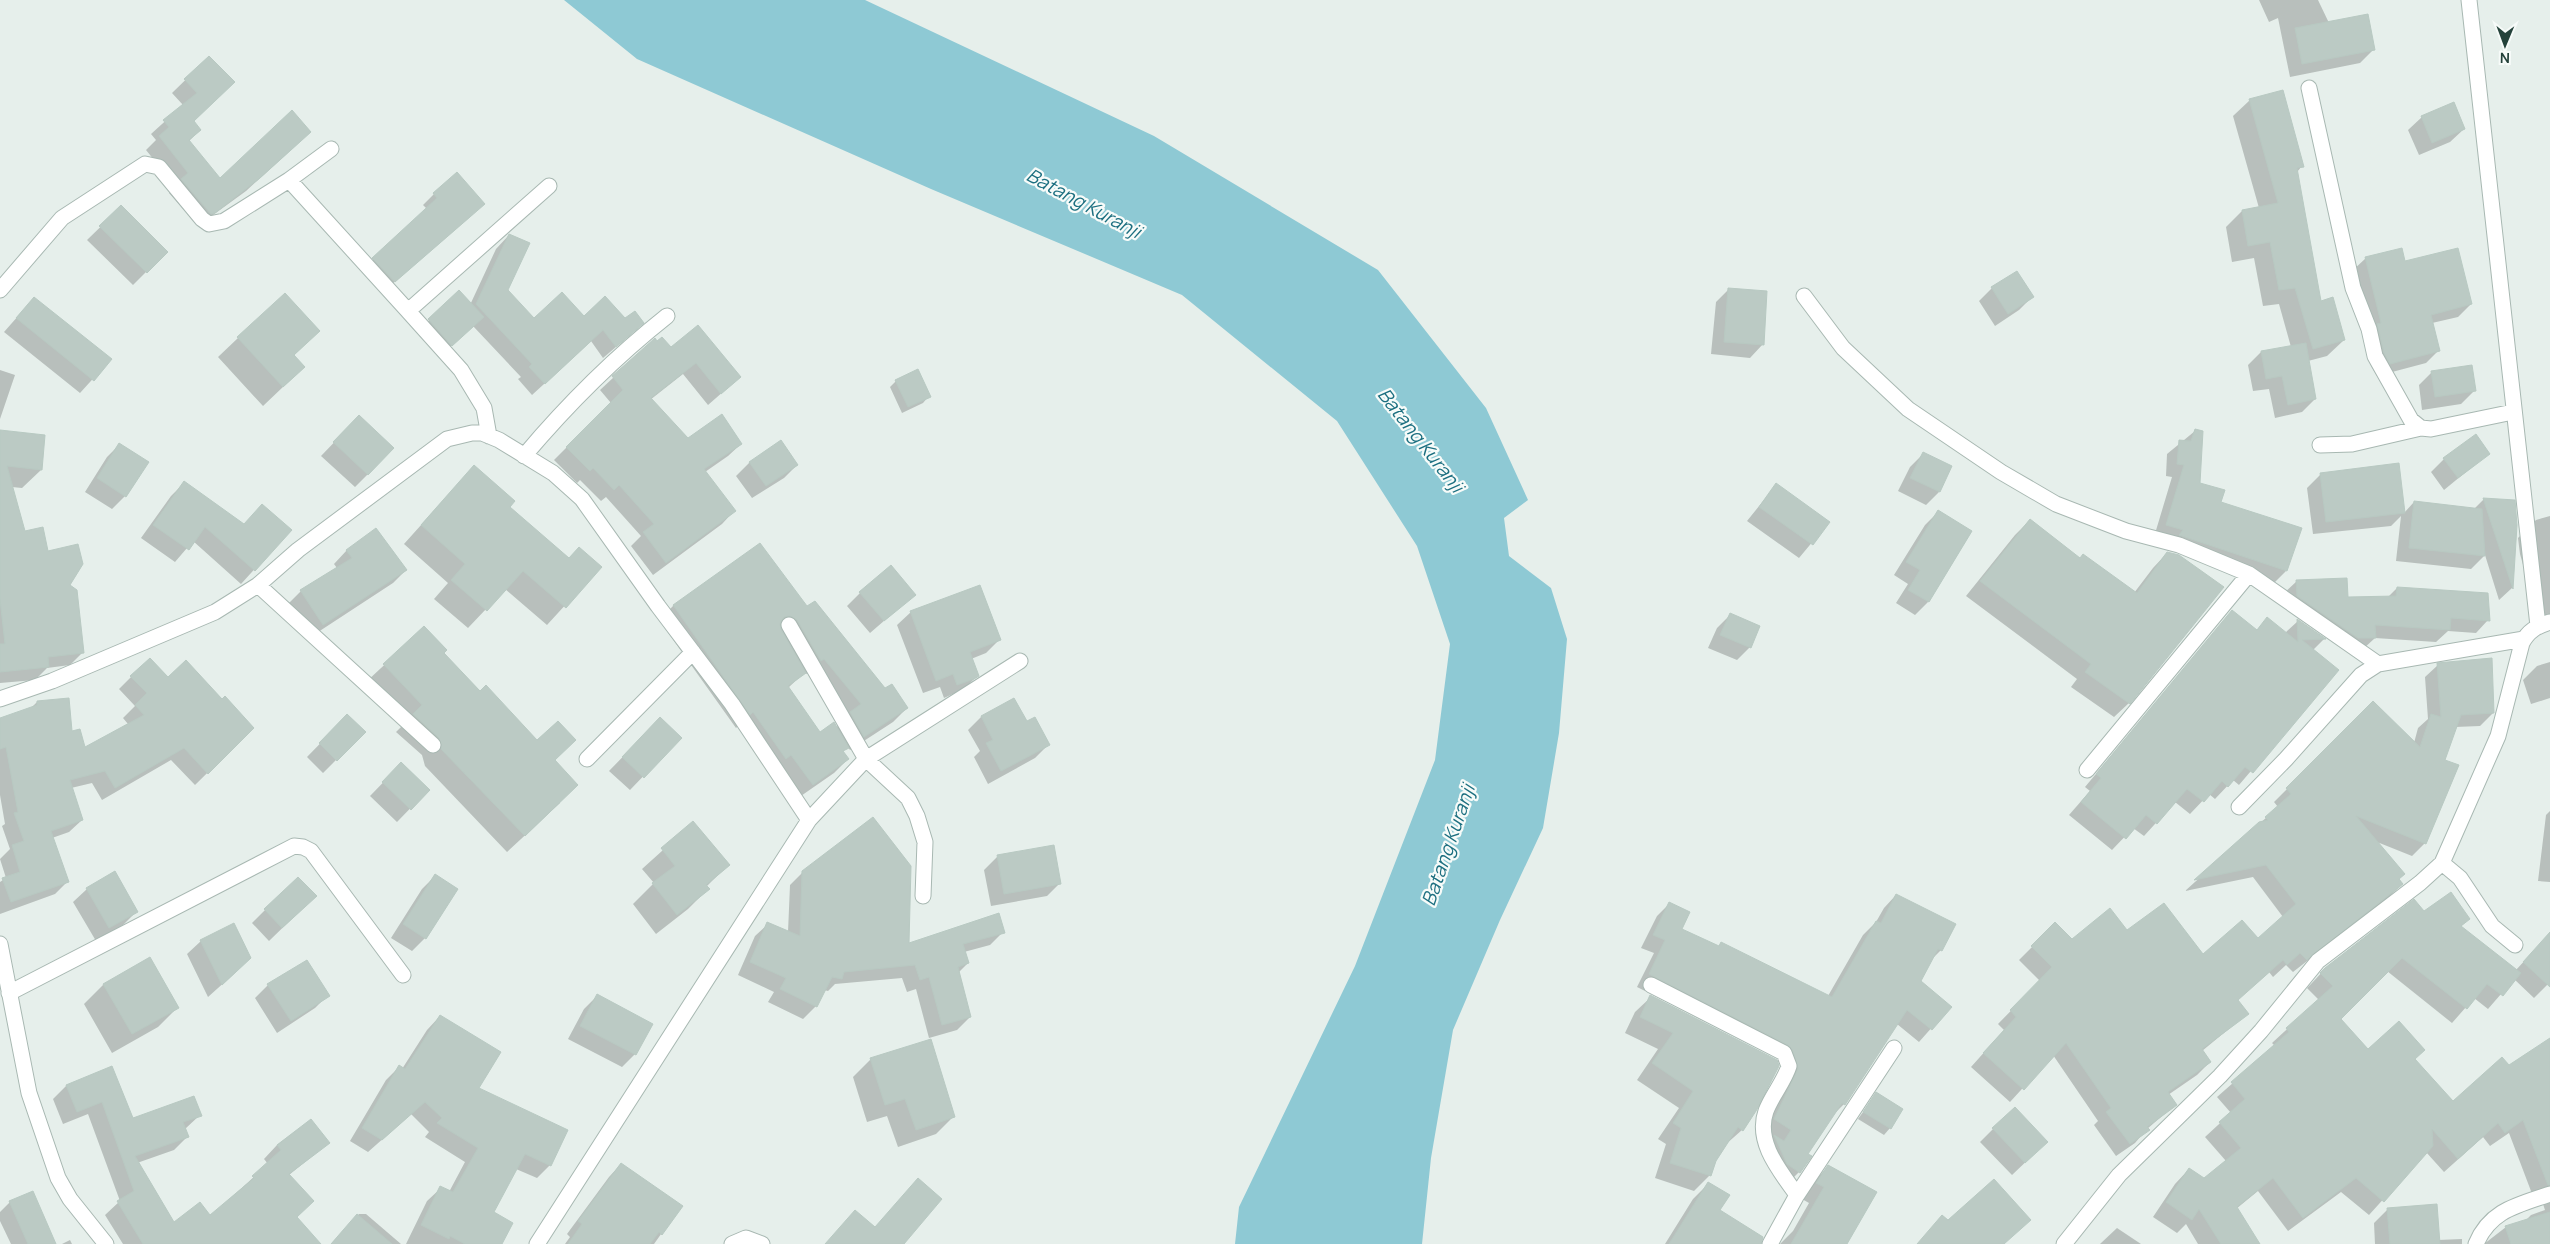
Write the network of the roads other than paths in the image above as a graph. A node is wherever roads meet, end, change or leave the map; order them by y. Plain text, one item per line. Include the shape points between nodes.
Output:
1 (2469, 0) edge
2 (2309, 88) dead end
3 (331, 149) dead end
4 (288, 180) junction
5 (550, 186) dead end
6 (0, 290) edge
7 (1804, 296) dead end
8 (408, 311) junction
9 (667, 316) dead end
10 (2513, 412) junction
11 (2421, 428) junction
12 (489, 436) junction
13 (2320, 444) dead end
14 (524, 456) junction
15 (2249, 574) junction
16 (258, 586) junction
17 (2544, 624) edge
18 (789, 625) dead end
19 (2524, 638) junction
20 (693, 652) junction
21 (1020, 661) dead end
22 (2378, 664) junction
23 (0, 699) edge
24 (433, 745) dead end
25 (587, 758) dead end
26 (866, 759) junction
27 (2088, 770) dead end
28 (2239, 806) dead end
29 (809, 820) junction
30 (2442, 863) junction
31 (923, 896) dead end
32 (0, 944) edge
33 (2515, 945) dead end
34 (403, 975) dead end
35 (1651, 985) dead end
36 (8, 992) junction
37 (1894, 1048) dead end
38 (2550, 1194) edge
39 (1797, 1195) junction
40 (106, 1244) edge
41 (537, 1244) edge
42 (732, 1244) edge
43 (762, 1244) edge
44 (1770, 1244) edge
45 (2064, 1244) edge
46 (2476, 1244) edge

1 - 10 street
2 - 11 street via 2353,288 2376,356 2411,420
3 - 4 street
4 - 6 street via 224,221 209,224 159,167 145,164 62,218
4 - 8 street
5 - 8 street
7 - 15 street via 1844,348 1908,408 2001,472 2056,504 2126,531 2179,545
8 - 12 street via 461,370 484,408
9 - 14 street via 622,352 558,416
10 - 11 street via 2431,430
10 - 17 street
11 - 13 street via 2352,444
12 - 14 street
12 - 16 street via 472,433 447,439 298,550
14 - 20 street via 553,473 582,499
15 - 22 street
15 - 27 street
16 - 23 street via 215,612 52,681
16 - 24 street
17 - 19 street
18 - 26 street
19 - 22 street
19 - 30 street via 2498,736
20 - 25 street
20 - 29 street via 732,704
21 - 26 street
22 - 28 street via 2361,675 2286,760
26 - 29 street
26 - 31 street via 908,798 917,816 924,842
29 - 41 street
30 - 33 street via 2460,878 2492,926
30 - 45 street via 2318,961 2220,1076 2119,1175
32 - 36 street
34 - 36 street via 311,851 294,846
35 - 39 street via 1784,1053 1789,1066 1766,1111 1764,1136 1777,1166
36 - 40 street via 29,1093 58,1178 70,1199
37 - 39 street
38 - 46 street via 2495,1216 2484,1227
39 - 44 street
42 - 43 street via 746,1238

